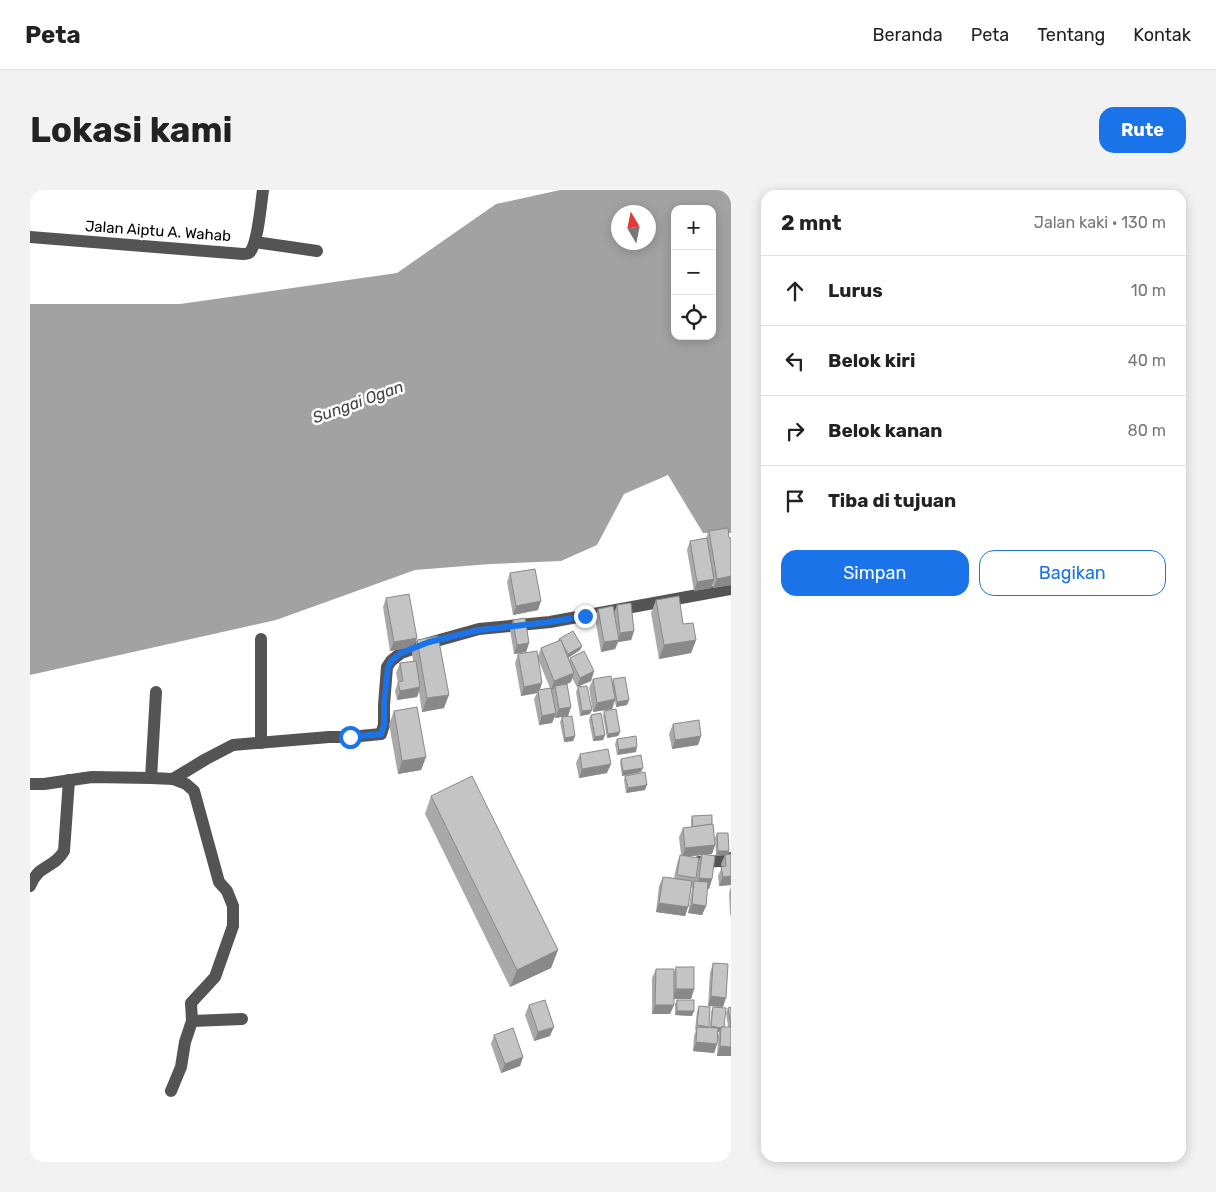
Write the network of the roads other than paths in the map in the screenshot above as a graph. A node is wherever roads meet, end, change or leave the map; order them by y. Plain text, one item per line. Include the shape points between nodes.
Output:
1 (263, 190) edge
2 (30, 237) edge
3 (255, 242) junction
4 (316, 251) dead end
5 (731, 589) edge
6 (261, 639) dead end
7 (156, 692) dead end
8 (262, 743) junction
9 (151, 778) junction
10 (173, 779) junction
11 (69, 780) junction
12 (30, 784) edge
13 (731, 858) edge
14 (690, 862) edge
15 (30, 886) edge
16 (242, 1019) dead end
17 (192, 1021) junction
18 (171, 1091) dead end

1 - 3 street
2 - 3 street, Jalan Aiptu A. Wahab via 243,254 251,251
3 - 4 street
5 - 8 street via 550,622 479,630 429,642 401,653 391,661 381,734
6 - 8 street
7 - 9 street
8 - 10 street via 233,746
9 - 10 street
9 - 11 street
10 - 17 street via 194,791 219,882 233,906 234,926 215,977 191,1003
11 - 12 street
11 - 15 street via 64,851 35,877
13 - 14 street via 720,862
16 - 17 street
17 - 18 street

